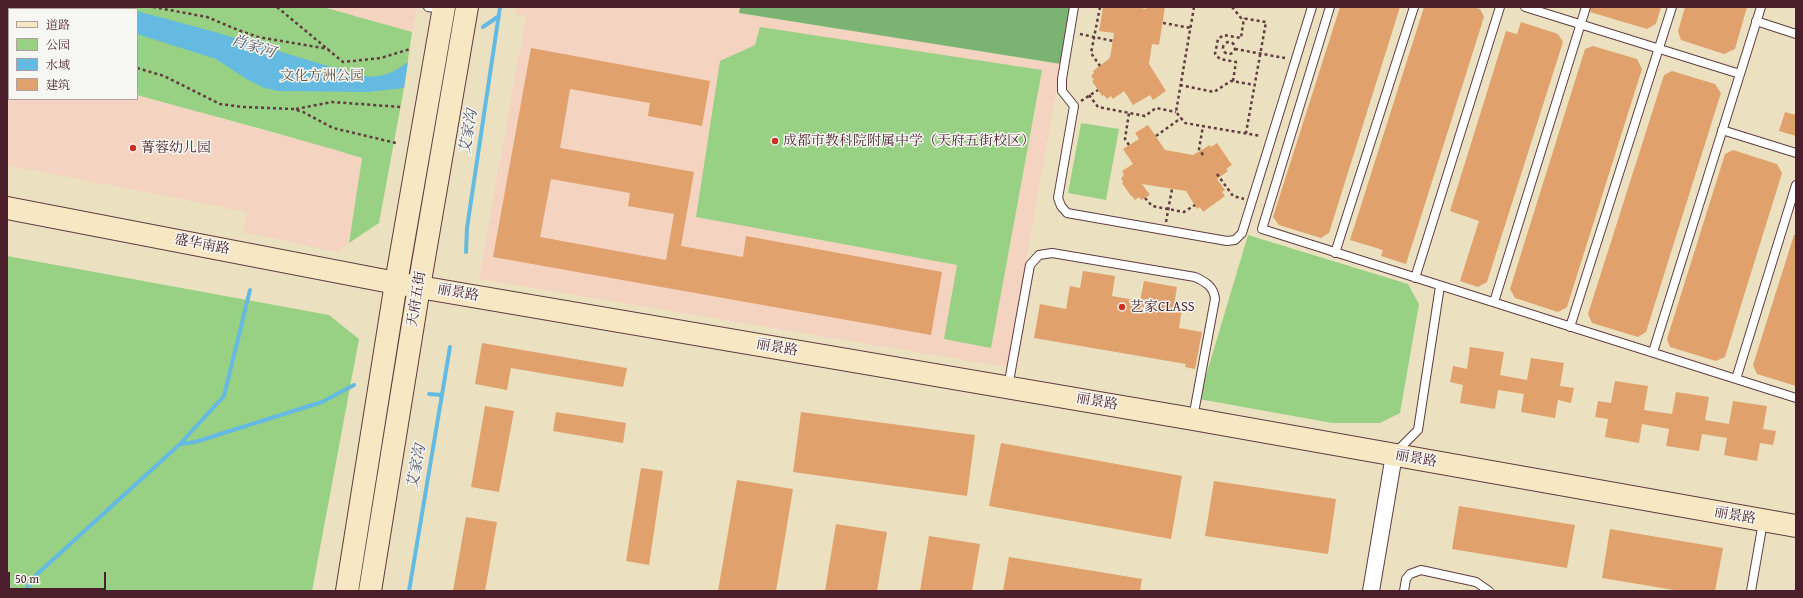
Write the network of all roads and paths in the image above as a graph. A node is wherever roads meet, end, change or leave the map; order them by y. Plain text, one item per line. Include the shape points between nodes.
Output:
1 (153, 7) edge
2 (277, 7) edge
3 (436, 7) edge
4 (467, 7) edge
5 (1074, 7) edge
6 (1100, 7) edge
7 (1194, 7) edge
8 (1232, 7) edge
9 (1312, 7) edge
10 (1330, 7) edge
11 (1414, 7) edge
12 (1500, 7) edge
13 (1526, 7) edge
14 (1586, 7) edge
15 (1672, 7) edge
16 (1761, 7) edge
17 (1244, 18) junction
18 (1756, 21) junction
19 (1163, 23) dead end
20 (1580, 24) junction
21 (1191, 28) junction
22 (1070, 31) junction
23 (1796, 34) edge
24 (1231, 36) junction
25 (1094, 38) junction
26 (1113, 41) dead end
27 (1230, 42) junction
28 (1216, 46) junction
29 (1222, 47) junction
30 (328, 49) junction
31 (410, 49) dead end
32 (1235, 49) junction
33 (1659, 49) junction
34 (1228, 54) junction
35 (1261, 54) junction
36 (1227, 60) junction
37 (1296, 60) junction
38 (1100, 66) dead end
39 (138, 68) edge
40 (1740, 74) junction
41 (1233, 81) junction
42 (1255, 85) junction
43 (1180, 86) junction
44 (1098, 90) dead end
45 (1089, 95) junction
46 (401, 106) dead end
47 (1074, 106) junction
48 (293, 109) junction
49 (1176, 112) junction
50 (1129, 113) junction
51 (1181, 118) junction
52 (1203, 126) junction
53 (1722, 130) junction
54 (1246, 133) junction
55 (1156, 136) dead end
56 (1272, 137) junction
57 (396, 142) dead end
58 (1129, 145) dead end
59 (1796, 153) edge
60 (1203, 155) dead end
61 (1217, 174) dead end
62 (1796, 185) edge
63 (1172, 189) dead end
64 (1145, 198) dead end
65 (1252, 201) junction
66 (1195, 205) dead end
67 (7, 208) edge
68 (1168, 209) junction
69 (1165, 230) junction
70 (1335, 253) junction
71 (1415, 278) junction
72 (396, 283) junction
73 (1440, 286) junction
74 (419, 287) junction
75 (1494, 302) junction
76 (1570, 327) junction
77 (1653, 352) junction
78 (1736, 379) junction
79 (1008, 387) junction
80 (1796, 398) edge
81 (1193, 419) junction
82 (1394, 455) junction
83 (1763, 521) junction
84 (1796, 526) edge
85 (347, 591) edge
86 (370, 591) edge
87 (1371, 591) edge
88 (1404, 591) edge
89 (1490, 591) edge
90 (1751, 591) edge

1 - 30 path via 207,17 258,37
2 - 30 path
3 - 72 street, 天府五街
4 - 74 street, 天府五街
5 - 22 lane
6 - 25 path
7 - 21 path
8 - 17 path via 1241,18
9 - 37 lane
10 - 70 lane via 1262,229
11 - 70 lane
12 - 71 lane
13 - 20 lane
14 - 20 lane
15 - 33 lane
16 - 18 lane
17 - 24 path via 1241,38
17 - 35 path via 1266,22
18 - 23 lane
18 - 40 lane
19 - 21 path
20 - 33 lane
20 - 75 lane
21 - 43 path
22 - 25 path
22 - 47 lane via 1062,91
24 - 27 path
24 - 28 path via 1224,35 1218,39
25 - 26 path
25 - 38 path via 1091,53
27 - 29 path via 1224,43
27 - 32 path via 1234,44
28 - 29 path
28 - 36 path via 1215,54 1220,59
29 - 34 path
30 - 31 path via 343,62 381,58
32 - 34 path via 1232,54
32 - 35 path
33 - 40 lane
33 - 76 lane
34 - 36 path
35 - 37 path
35 - 42 path
36 - 41 path via 1236,62
37 - 56 lane
39 - 48 path via 164,76 220,104
40 - 53 lane
41 - 42 path
41 - 43 path via 1214,92
42 - 54 path
43 - 49 path
44 - 45 path
45 - 47 path
45 - 50 path via 1098,108
46 - 48 path via 332,102
47 - 69 lane via 1058,198 1060,206 1068,213
48 - 57 path via 333,128
49 - 50 path via 1156,108 1145,116
49 - 51 path
50 - 58 path via 1125,139
51 - 52 path via 1185,123
51 - 55 path
52 - 54 path
52 - 60 path via 1198,149
53 - 59 lane
53 - 77 lane
54 - 56 path
56 - 65 lane
61 - 65 path via 1233,196
62 - 78 lane
63 - 68 path
64 - 68 path via 1152,206
65 - 69 lane via 1242,233 1235,240 1227,241
66 - 68 path via 1184,212
67 - 72 street, 盛华南路
68 - 69 path
70 - 71 lane
71 - 73 lane
72 - 74 street, 丽景路
72 - 85 street, 天府五街
73 - 75 lane
73 - 82 lane via 1418,430
74 - 79 street, 丽景路
74 - 86 street, 天府五街
75 - 76 lane
76 - 77 lane
77 - 78 lane
78 - 80 lane
79 - 81 street, 丽景路
79 - 81 lane via 1030,265 1039,255 1052,253 1195,277 1212,288 1215,299
81 - 82 street, 丽景路
82 - 83 street, 丽景路
82 - 87 street
83 - 84 street, 丽景路
83 - 90 lane
88 - 89 lane via 1410,574 1421,570 1476,582

